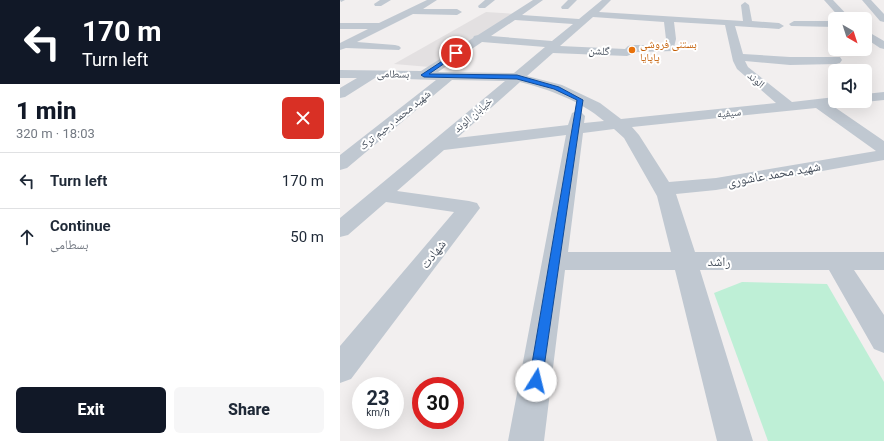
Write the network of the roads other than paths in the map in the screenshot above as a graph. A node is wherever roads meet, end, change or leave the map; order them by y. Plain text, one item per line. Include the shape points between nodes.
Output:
1 (388, 0) edge
2 (433, 0) edge
3 (491, 0) edge
4 (539, 0) edge
5 (573, 0) edge
6 (606, 0) edge
7 (828, 0) edge
8 (866, 0) edge
9 (378, 4) dead end
10 (745, 5) dead end
11 (482, 6) dead end
12 (564, 7) dead end
13 (410, 11) junction
14 (457, 12) dead end
15 (839, 12) edge
16 (512, 17) junction
17 (585, 18) junction
18 (669, 19) junction
19 (883, 19) edge
20 (730, 22) junction
21 (748, 24) junction
22 (794, 24) dead end
23 (828, 24) edge
24 (340, 26) edge
25 (379, 26) junction
26 (779, 26) dead end
27 (478, 38) junction
28 (872, 38) edge
29 (342, 46) edge
30 (553, 46) junction
31 (884, 46) edge
32 (395, 48) dead end
33 (738, 57) junction
34 (836, 60) dead end
35 (340, 74) edge
36 (373, 74) junction
37 (424, 75) junction
38 (450, 75) junction
39 (517, 77) junction
40 (340, 94) edge
41 (884, 96) edge
42 (872, 97) edge
43 (580, 100) junction
44 (828, 102) edge
45 (819, 103) junction
46 (788, 106) junction
47 (617, 124) junction
48 (575, 129) junction
49 (439, 145) junction
50 (883, 156) edge
51 (340, 164) edge
52 (663, 189) junction
53 (381, 195) junction
54 (340, 230) edge
55 (554, 261) junction
56 (685, 261) junction
57 (836, 261) junction
58 (884, 261) edge
59 (884, 340) edge
60 (340, 369) edge
61 (526, 441) edge
62 (735, 441) edge

1 - 9 street
2 - 13 street
3 - 11 street
4 - 16 street
5 - 12 street
6 - 17 street, خیابان الوند
7 - 15 street
8 - 19 street
10 - 21 street
13 - 14 street
13 - 25 street
16 - 17 street
16 - 27 street
17 - 18 street
17 - 30 street, خیابان الوند
18 - 20 street
18 - 30 street, گلشن via 669,49 632,48 627,53
20 - 21 street
20 - 33 street, الوند
21 - 26 street
22 - 23 street
24 - 25 street
25 - 29 street
27 - 30 street, گلشن
27 - 37 street
28 - 31 street
29 - 32 street
30 - 39 street, خیابان الوند
33 - 34 street via 790,61
33 - 46 street, الوند via 744,69
35 - 36 street, بسطامی
36 - 37 street, بسطامی
36 - 40 street
37 - 38 street, بسطامی
38 - 39 street, بسطامی
38 - 51 street, شهید محمد رحیم ترک
39 - 43 street, بسطامی via 556,88
39 - 49 street, خیابان الوند
41 - 42 street
43 - 47 street, بسطامی via 595,106
43 - 48 street
44 - 45 street, سیفیه
45 - 46 street, سیفیه
45 - 50 street
46 - 47 street, سیفیه
47 - 48 street, سیفیه
47 - 52 street, بسطامی via 632,135
48 - 49 street, سیفیه
48 - 55 street
49 - 53 street, خیابان الوند
50 - 52 street, شهید محمد عاشوری via 716,184
52 - 56 street, بسطامی
53 - 54 street, خیابان الوند
53 - 60 street, شهادت via 469,208
55 - 56 street, راشد
55 - 61 street
56 - 57 street, راشد
56 - 62 street, بسطامی
57 - 58 street, راشد
57 - 59 street

